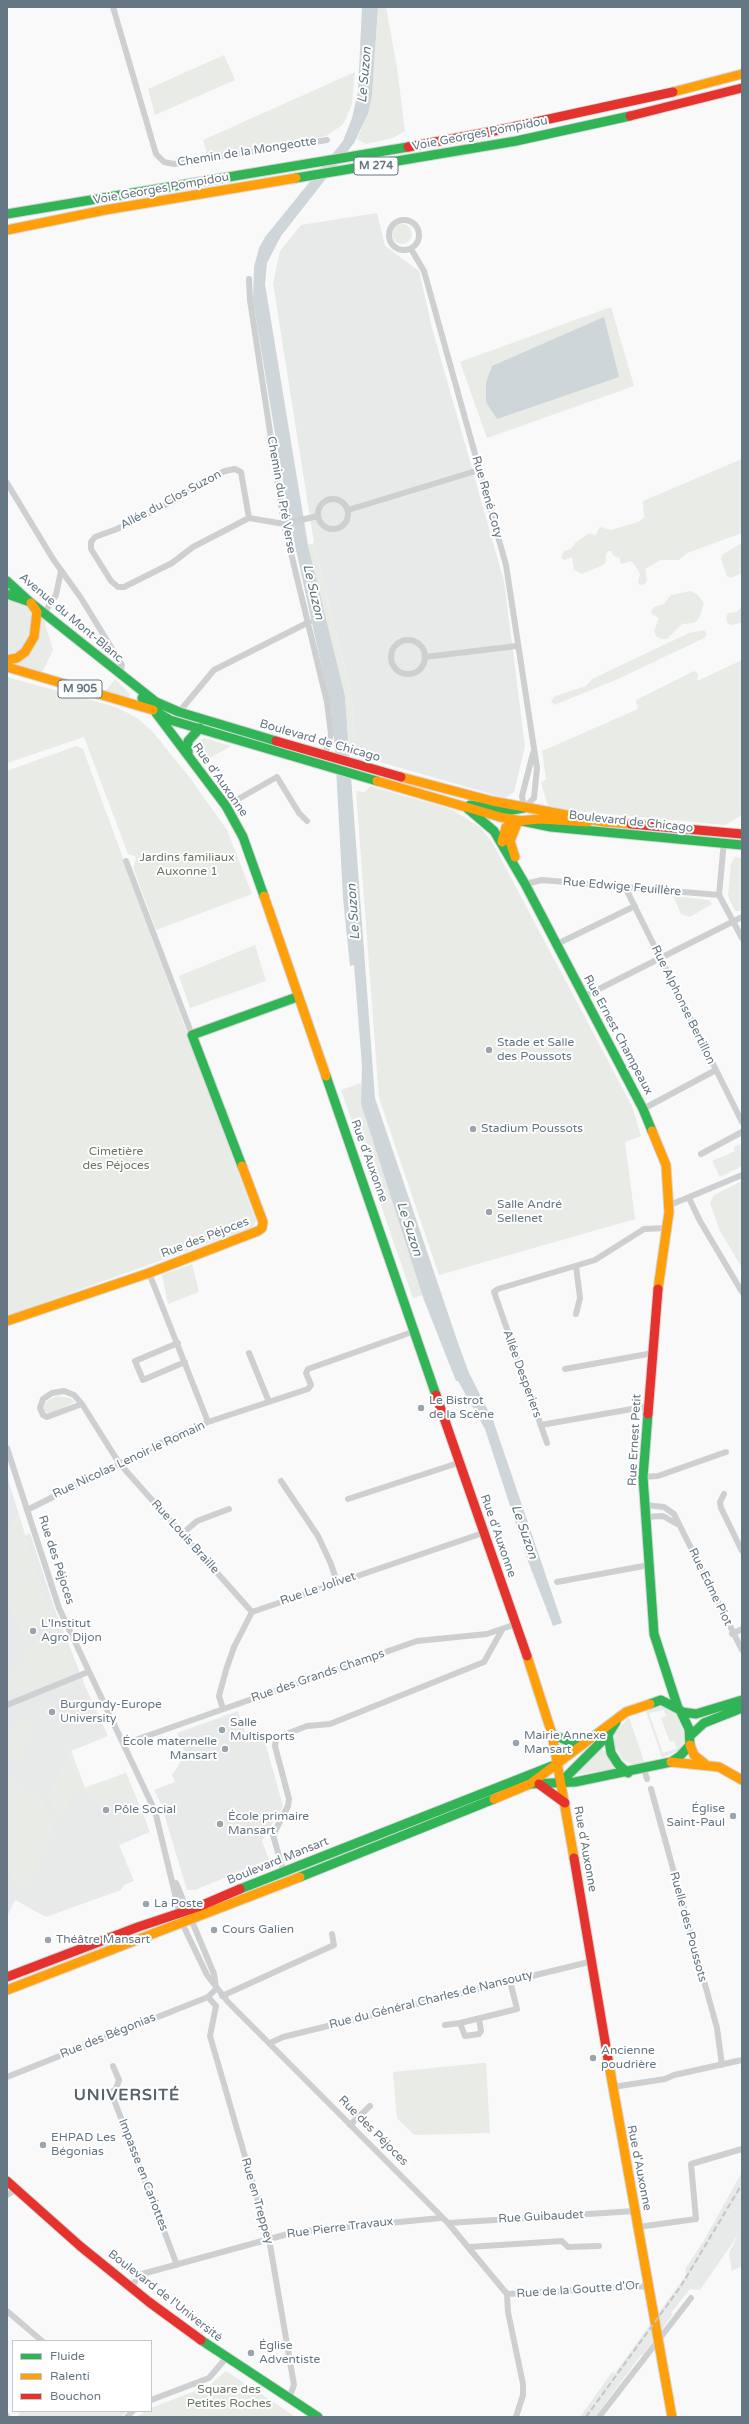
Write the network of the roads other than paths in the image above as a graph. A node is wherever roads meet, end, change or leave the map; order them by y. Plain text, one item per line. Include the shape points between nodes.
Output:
1 (113, 7) edge
2 (742, 74) edge
3 (742, 88) edge
4 (327, 140) dead end
5 (7, 214) edge
6 (7, 230) edge
7 (411, 249) junction
8 (249, 279) dead end
9 (479, 470) junction
10 (7, 483) edge
11 (348, 510) junction
12 (318, 516) junction
13 (249, 518) junction
14 (284, 524) junction
15 (62, 571) junction
16 (7, 581) edge
17 (7, 594) edge
18 (30, 602) junction
19 (46, 612) junction
20 (309, 622) junction
21 (518, 646) junction
22 (425, 657) junction
23 (7, 660) edge
24 (7, 667) edge
25 (120, 674) junction
26 (154, 710) junction
27 (179, 712) junction
28 (215, 723) junction
29 (200, 728) junction
30 (534, 752) junction
31 (188, 754) junction
32 (329, 756) junction
33 (461, 804) junction
34 (226, 806) junction
35 (524, 808) junction
36 (308, 821) dead end
37 (518, 821) junction
38 (604, 822) junction
39 (725, 833) junction
40 (742, 834) edge
41 (502, 842) junction
42 (724, 844) junction
43 (742, 845) edge
44 (126, 861) dead end
45 (525, 884) junction
46 (625, 887) junction
47 (719, 895) junction
48 (634, 906) junction
49 (742, 917) edge
50 (733, 922) junction
51 (742, 938) edge
52 (557, 944) junction
53 (660, 958) junction
54 (298, 997) junction
55 (583, 997) junction
56 (192, 1035) junction
57 (716, 1070) junction
58 (643, 1109) junction
59 (742, 1122) edge
60 (742, 1132) edge
61 (701, 1154) dead end
62 (742, 1175) edge
63 (689, 1198) junction
64 (670, 1205) junction
65 (667, 1228) junction
66 (576, 1266) junction
67 (149, 1273) junction
68 (742, 1292) edge
69 (576, 1314) dead end
70 (7, 1321) edge
71 (415, 1331) junction
72 (178, 1342) junction
73 (249, 1353) dead end
74 (653, 1353) junction
75 (185, 1362) junction
76 (565, 1369) dead end
77 (269, 1402) junction
78 (82, 1404) junction
79 (649, 1406) junction
80 (208, 1422) junction
81 (541, 1425) junction
82 (547, 1443) dead end
83 (7, 1448) edge
84 (726, 1452) dead end
85 (461, 1462) junction
86 (118, 1463) junction
87 (644, 1477) junction
88 (280, 1481) dead end
89 (724, 1494) dead end
90 (348, 1500) dead end
91 (645, 1505) junction
92 (229, 1509) dead end
93 (27, 1510) junction
94 (645, 1517) junction
95 (678, 1525) junction
96 (483, 1533) junction
97 (182, 1534) junction
98 (742, 1551) edge
99 (649, 1565) junction
100 (337, 1582) junction
101 (557, 1582) dead end
102 (252, 1612) junction
103 (516, 1624) junction
104 (742, 1629) edge
105 (502, 1630) junction
106 (732, 1634) junction
107 (742, 1650) edge
108 (88, 1672) junction
109 (666, 1676) junction
110 (661, 1700) junction
111 (742, 1700) edge
112 (7, 1705) edge
113 (742, 1708) edge
114 (223, 1709) junction
115 (680, 1710) junction
116 (620, 1716) junction
117 (552, 1734) junction
118 (608, 1735) junction
119 (691, 1735) junction
120 (588, 1740) junction
121 (124, 1744) junction
122 (690, 1745) junction
123 (671, 1762) junction
124 (558, 1764) junction
125 (706, 1765) junction
126 (644, 1769) junction
127 (628, 1773) junction
128 (647, 1779) dead end
129 (742, 1780) edge
130 (561, 1782) junction
131 (535, 1784) junction
132 (651, 1789) dead end
133 (565, 1803) junction
134 (283, 1870) junction
135 (184, 1910) junction
136 (192, 1920) junction
137 (182, 1923) junction
138 (332, 1934) dead end
139 (593, 1961) junction
140 (7, 1977) edge
141 (510, 1981) junction
142 (216, 1989) junction
143 (7, 1990) edge
144 (222, 1996) junction
145 (208, 1997) junction
146 (228, 2002) junction
147 (216, 2006) junction
148 (479, 2019) junction
149 (460, 2023) junction
150 (446, 2025) dead end
151 (270, 2043) junction
152 (742, 2060) edge
153 (722, 2065) junction
154 (113, 2066) dead end
155 (7, 2076) edge
156 (613, 2087) junction
157 (370, 2106) dead end
158 (350, 2125) junction
159 (742, 2149) edge
160 (7, 2181) edge
161 (17, 2189) junction
162 (7, 2195) edge
163 (635, 2211) junction
164 (441, 2218) junction
165 (448, 2223) junction
166 (638, 2228) junction
167 (269, 2239) junction
168 (599, 2246) dead end
169 (469, 2247) junction
170 (177, 2265) junction
171 (648, 2286) junction
172 (130, 2287) junction
173 (507, 2294) junction
174 (691, 2298) dead end
175 (7, 2311) edge
176 (658, 2338) junction
177 (41, 2340) edge
178 (226, 2358) junction
179 (289, 2398) junction
180 (152, 2400) edge
181 (318, 2417) edge
182 (516, 2417) edge
183 (599, 2417) edge
184 (672, 2417) edge

1 - 4 street, Chemin de la Mongeotte via 156,154 164,162 174,164
2 - 5 main road, Voie Georges Pompidou / M 274 via 638,100 479,134
3 - 6 main road, Voie Georges Pompidou / M 274 via 615,120 516,141 105,210
7 - 7 street via 418,241 417,226 408,220 398,221 391,227 390,242 397,249
7 - 9 street, Rue René Coty via 424,271
8 - 14 street, Chemin du Pré Verse
9 - 11 street
9 - 21 street, Rue René Coty via 506,565
10 - 15 street
11 - 12 street via 342,502 333,498 324,502
11 - 12 street via 345,524 336,528 323,524
12 - 14 street
13 - 13 street, Allée du Clos Suzon via 241,472 236,469 225,470 193,486 180,498 95,537 91,542 91,549 112,581 118,587 124,587 172,563 193,547
13 - 14 street
14 - 20 street, Chemin du Pré Verse
15 - 19 street via 56,595
15 - 25 street via 122,665
16 - 18 main road, Avenue du Mont-Blanc
17 - 18 main road, M 905
18 - 19 main road, Avenue du Mont-Blanc / M 905
18 - 23 main road via 37,612 34,637 25,652 17,658
19 - 25 main road, Avenue du Mont-Blanc / M 905
20 - 27 street via 214,670
20 - 32 street, Chemin du Pré Verse via 328,702 331,734
21 - 22 street
21 - 30 street, Rue René Coty
22 - 22 street via 417,643 407,640 393,648 390,658 395,669 411,674 421,668
24 - 26 main road, M 905
25 - 26 main road, M 905
25 - 27 main road, Boulevard de Chicago via 156,702
26 - 28 main road via 202,724
26 - 29 main road, Boulevard de Chicago via 170,720
26 - 31 main road, Rue d'Auxonne / M 905
27 - 28 main road, Boulevard de Chicago
28 - 32 main road, Boulevard de Chicago
29 - 31 main road via 188,741
29 - 33 main road, Boulevard de Chicago
30 - 35 street, Rue René Coty via 522,796
30 - 35 street, Rue René Coty via 537,768 534,798
31 - 34 main road, Rue d'Auxonne / M 905
32 - 35 main road, Boulevard de Chicago via 451,792
33 - 35 main road via 506,811
33 - 37 main road, Boulevard de Chicago
33 - 41 main road, Rue Ernest Champeaux via 488,825
34 - 36 street via 277,777 298,813
34 - 54 main road, Rue d'Auxonne / M 905 via 243,837
35 - 37 main road
35 - 38 main road, Boulevard de Chicago
37 - 38 main road via 540,819
37 - 41 main road via 506,827
37 - 42 main road, Boulevard de Chicago via 551,827
37 - 45 main road, Rue Ernest Champeaux via 510,843
38 - 39 main road, Boulevard de Chicago
39 - 40 main road, Boulevard de Chicago
39 - 42 street
41 - 45 main road, Rue Ernest Champeaux
42 - 43 main road, Boulevard de Chicago
42 - 47 street
44 - 56 street
45 - 46 street, Rue Edwige Feuillère via 542,880
45 - 52 main road, Rue Ernest Champeaux
46 - 47 street, Rue Edwige Feuillère
46 - 48 street, Rue Alphonse Bertillon
47 - 50 street
48 - 52 street
48 - 53 street, Rue Alphonse Bertillon
49 - 50 street
50 - 51 street
50 - 53 street
52 - 55 main road, Rue Ernest Champeaux
53 - 55 street
53 - 57 street, Rue Alphonse Bertillon
54 - 56 main road
54 - 71 main road, Rue d'Auxonne / M 905
55 - 58 main road, Rue Ernest Champeaux
56 - 67 main road, Rue des Péjoces via 263,1222 262,1228 258,1232
57 - 58 street
57 - 59 street, Rue Alphonse Bertillon
58 - 64 main road, Rue Ernest Champeaux via 664,1160
60 - 61 street
62 - 63 street
63 - 64 street
63 - 68 street
64 - 65 main road, Rue Ernest Petit
65 - 66 street via 644,1229 601,1258
65 - 74 main road, Rue Ernest Petit via 658,1288
66 - 69 street via 580,1298
66 - 81 street, Allée Desperiers via 496,1290 494,1297
67 - 70 main road, Rue des Péjoces
67 - 72 street
71 - 77 street, Rue Nicolas Lenoir le Romain via 308,1369 306,1373 310,1388
71 - 85 main road, Rue d'Auxonne / M 905
72 - 75 street
72 - 75 street via 135,1361 143,1380
73 - 77 street
74 - 76 street
74 - 79 main road, Rue Ernest Petit
75 - 80 street
77 - 80 street, Rue Nicolas Lenoir le Romain
78 - 78 street via 74,1395 64,1391 52,1393 43,1399 40,1408 46,1417
78 - 86 street, Rue Louis Braille
79 - 81 street, Allée Desperiers
79 - 87 main road, Rue Ernest Petit
80 - 86 street, Rue Nicolas Lenoir le Romain
81 - 82 street, Allée Desperiers
83 - 93 street, Rue des Péjoces
84 - 87 street via 658,1476
85 - 90 street
85 - 96 main road, Rue d'Auxonne / M 905
86 - 93 street, Rue Nicolas Lenoir le Romain
86 - 97 street, Rue Louis Braille
87 - 91 main road, Rue Ernest Petit
88 - 100 street via 318,1536
89 - 98 street via 720,1502 721,1508
91 - 94 main road, Rue Ernest Petit
91 - 95 street, Rue Edme Piot via 669,1509
92 - 97 street via 197,1521
93 - 108 street, Rue des Péjoces via 59,1608
94 - 95 street via 663,1516
94 - 99 main road, Rue Ernest Petit
95 - 106 street, Rue Edme Piot
96 - 100 street, Rue Le Jolivet
96 - 103 main road, Rue d'Auxonne / M 905
97 - 102 street, Rue Louis Braille
99 - 101 street
99 - 109 main road, Rue Ernest Petit via 654,1634
100 - 102 street, Rue Le Jolivet
102 - 114 street via 234,1647 226,1670 219,1696
103 - 105 street, Rue des Grands Champs
103 - 117 main road, Rue d'Auxonne / M 905
104 - 106 street
105 - 114 street, Rue des Grands Champs via 487,1634 417,1641
105 - 134 street via 484,1662 337,1722 307,1726 276,1740 275,1746 289,1799 273,1835
106 - 107 street, Rue Edme Piot
108 - 112 street
108 - 121 street, Rue des Péjoces
109 - 110 main road, Rue Ernest Petit
109 - 115 main road, Rue Ernest Petit
110 - 115 main road
110 - 116 main road
111 - 115 main road via 700,1713
113 - 119 main road via 704,1723
114 - 121 street, Rue des Grands Champs
115 - 119 main road
116 - 118 main road
116 - 120 main road
117 - 120 main road via 572,1743
117 - 124 main road, Rue d'Auxonne / M 905
118 - 127 main road via 611,1753
118 - 130 main road
119 - 122 main road
120 - 124 main road
121 - 135 street, Rue des Péjoces via 155,1811
122 - 123 main road
122 - 125 main road via 694,1755
123 - 125 main road
123 - 126 main road
124 - 130 main road, Rue d'Auxonne / M 905
124 - 131 main road
124 - 134 main road, Boulevard Mansart
125 - 129 main road via 725,1769
126 - 127 main road
126 - 128 street
127 - 130 main road
130 - 131 main road
130 - 133 main road, Rue d'Auxonne / M 905
131 - 133 main road
131 - 136 main road, Boulevard Mansart
132 - 153 street, Ruelle des Poussots via 716,2028
133 - 139 main road, Rue d'Auxonne / M 905
134 - 135 main road, Boulevard Mansart via 198,1907
135 - 136 street, Rue des Péjoces
135 - 137 street, Rue des Péjoces
135 - 140 main road, Boulevard Mansart
136 - 137 main road, Boulevard Mansart
136 - 142 street, Rue des Péjoces via 214,1974
137 - 142 street, Rue des Péjoces
137 - 143 main road, Boulevard Mansart
138 - 144 street via 334,1945
139 - 141 street, Rue du Général Charles de Nansouty
139 - 156 main road, Rue d'Auxonne / M 905
141 - 148 street via 517,2008
141 - 151 street, Rue du Général Charles de Nansouty via 283,2037
142 - 144 street, Rue des Péjoces
142 - 145 street
144 - 146 street, Rue des Péjoces
145 - 147 street
145 - 155 street, Rue des Bégonias
146 - 147 street
146 - 151 street, Rue des Péjoces
147 - 167 street, Rue en Treppey via 210,2036
148 - 149 street
148 - 149 street via 479,2034 465,2036
149 - 150 street
151 - 158 street, Rue des Péjoces
152 - 153 street
153 - 156 street via 665,2079
154 - 170 street, Impasse en Cariottes via 119,2080 116,2089 111,2092
156 - 163 main road, Rue d'Auxonne / M 905
157 - 158 street
158 - 164 street, Rue des Péjoces
159 - 166 street via 691,2164 696,2219
160 - 161 main road, Boulevard de l'Université
161 - 162 street
161 - 172 main road, Boulevard de l'Université
163 - 165 street, Rue Guibaudet
163 - 166 main road, Rue d'Auxonne / M 905
164 - 165 street, Rue des Péjoces
164 - 167 street, Rue Pierre Travaux via 321,2228
165 - 169 street, Rue des Péjoces
166 - 171 main road, Rue d'Auxonne / M 905
167 - 170 street, Rue Pierre Travaux
167 - 179 street, Rue en Treppey via 294,2385
168 - 169 street via 568,2248 562,2241
169 - 173 street, Rue des Péjoces
170 - 172 street, Rue Pierre Travaux via 142,2274
171 - 173 street, Rue de la Goutte d'Or
171 - 176 main road, Rue d'Auxonne / M 905
172 - 178 main road, Boulevard de l'Université
173 - 182 street via 508,2312 524,2384
174 - 176 street
175 - 177 street
176 - 183 street
176 - 184 main road, Rue d'Auxonne / M 905
178 - 179 main road, Boulevard de l'Université
178 - 180 street via 209,2378
179 - 181 main road, Boulevard de l'Université

